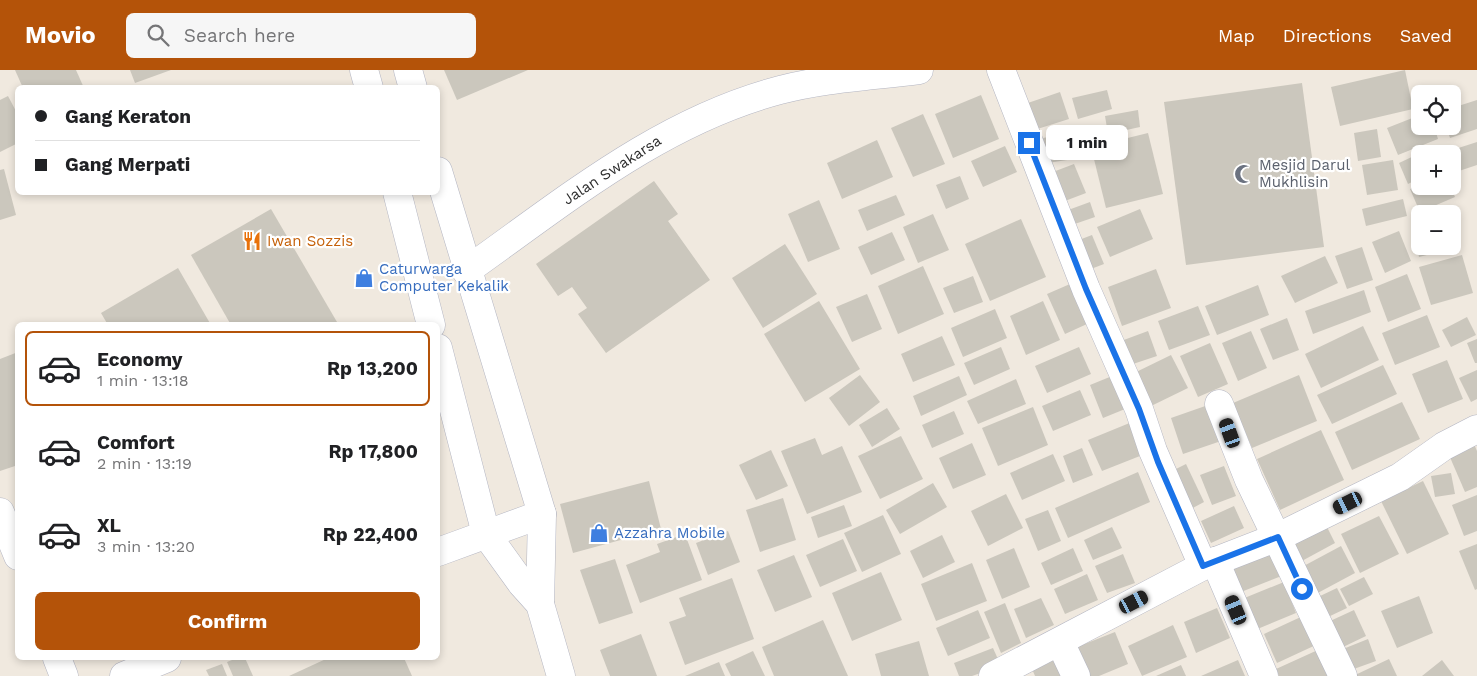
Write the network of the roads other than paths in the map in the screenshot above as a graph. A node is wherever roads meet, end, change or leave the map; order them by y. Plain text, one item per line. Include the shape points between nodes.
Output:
1 (364, 70) edge
2 (408, 70) edge
3 (919, 70) edge
4 (1001, 70) edge
5 (368, 85) edge
6 (412, 85) edge
7 (440, 178) edge
8 (398, 195) edge
9 (466, 271) junction
10 (431, 322) edge
11 (440, 356) edge
12 (1219, 404) dead end
13 (1477, 430) edge
14 (0, 512) edge
15 (542, 514) junction
16 (486, 534) junction
17 (1278, 537) junction
18 (15, 549) edge
19 (440, 551) edge
20 (1209, 564) junction
21 (540, 604) junction
22 (1060, 642) junction
23 (58, 660) edge
24 (162, 660) edge
25 (64, 676) edge
26 (124, 676) edge
27 (560, 676) edge
28 (993, 676) edge
29 (1076, 676) edge
30 (1264, 676) edge
31 (1343, 676) edge

1 - 5 street
2 - 6 street
3 - 9 street, Jalan Swakarsa via 846,77 779,90 698,119 634,152
4 - 20 street via 1086,289 1139,409 1159,466
7 - 9 street
8 - 10 street
9 - 15 street
11 - 16 street
12 - 17 street via 1249,480
13 - 17 street via 1444,446 1400,477
14 - 18 street
15 - 16 street
15 - 21 street
16 - 19 street
16 - 21 street
17 - 20 street
17 - 31 street
20 - 22 street
20 - 30 street
21 - 27 street
22 - 28 street
22 - 29 street
23 - 25 street
24 - 26 street

